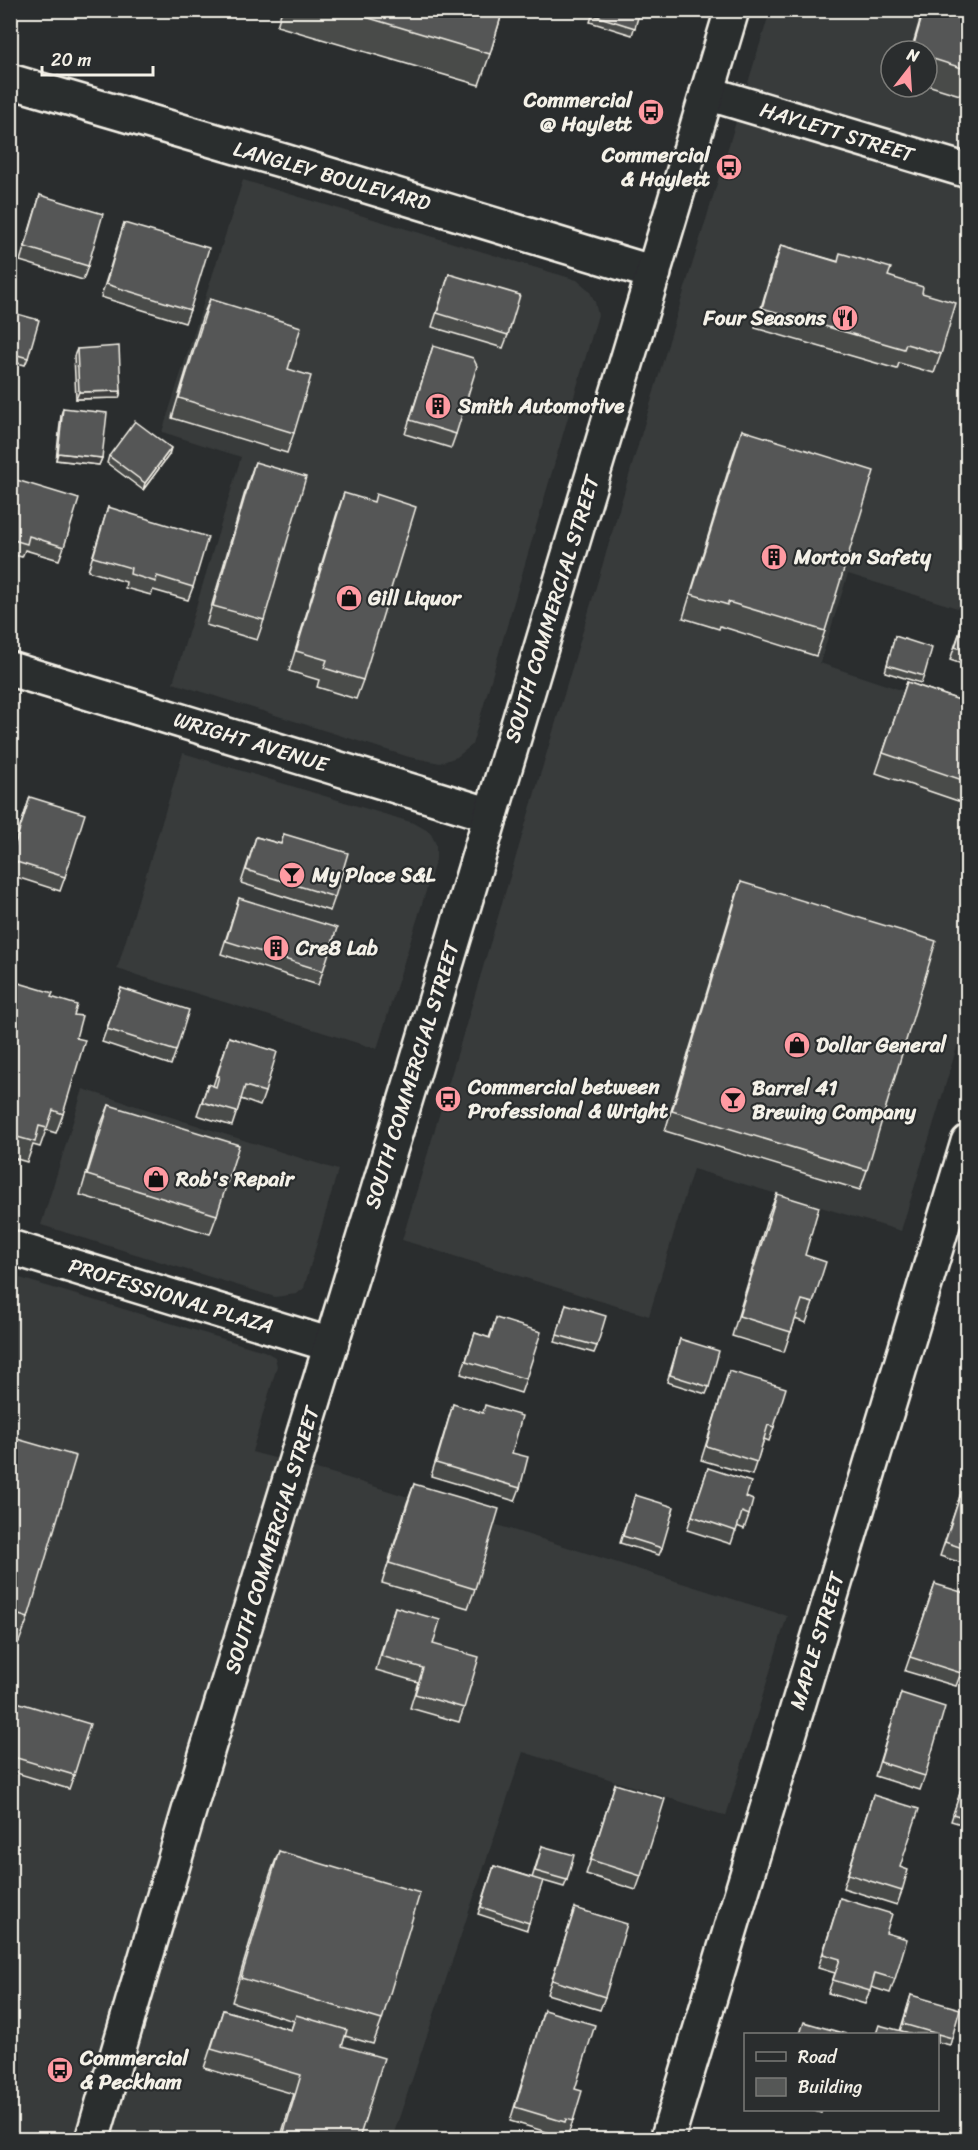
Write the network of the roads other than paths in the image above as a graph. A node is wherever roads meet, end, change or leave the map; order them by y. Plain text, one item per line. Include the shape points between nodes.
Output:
1 (732, 10) edge
2 (10, 81) edge
3 (707, 93) junction
4 (968, 171) edge
5 (654, 273) junction
6 (10, 669) edge
7 (491, 815) junction
8 (968, 1142) edge
9 (10, 1247) edge
10 (331, 1345) junction
11 (92, 2139) edge
12 (666, 2139) edge

1 - 3 street, SOUTH COMMERCIAL STREET
2 - 5 street, LANGLEY BOULEVARD
3 - 4 street, HAYLETT STREET
3 - 5 street, SOUTH COMMERCIAL STREET
5 - 7 street, SOUTH COMMERCIAL STREET
6 - 7 street, WRIGHT AVENUE
7 - 10 street, SOUTH COMMERCIAL STREET
8 - 12 street, MAPLE STREET
9 - 10 street, PROFESSIONAL PLAZA
10 - 11 street, SOUTH COMMERCIAL STREET

